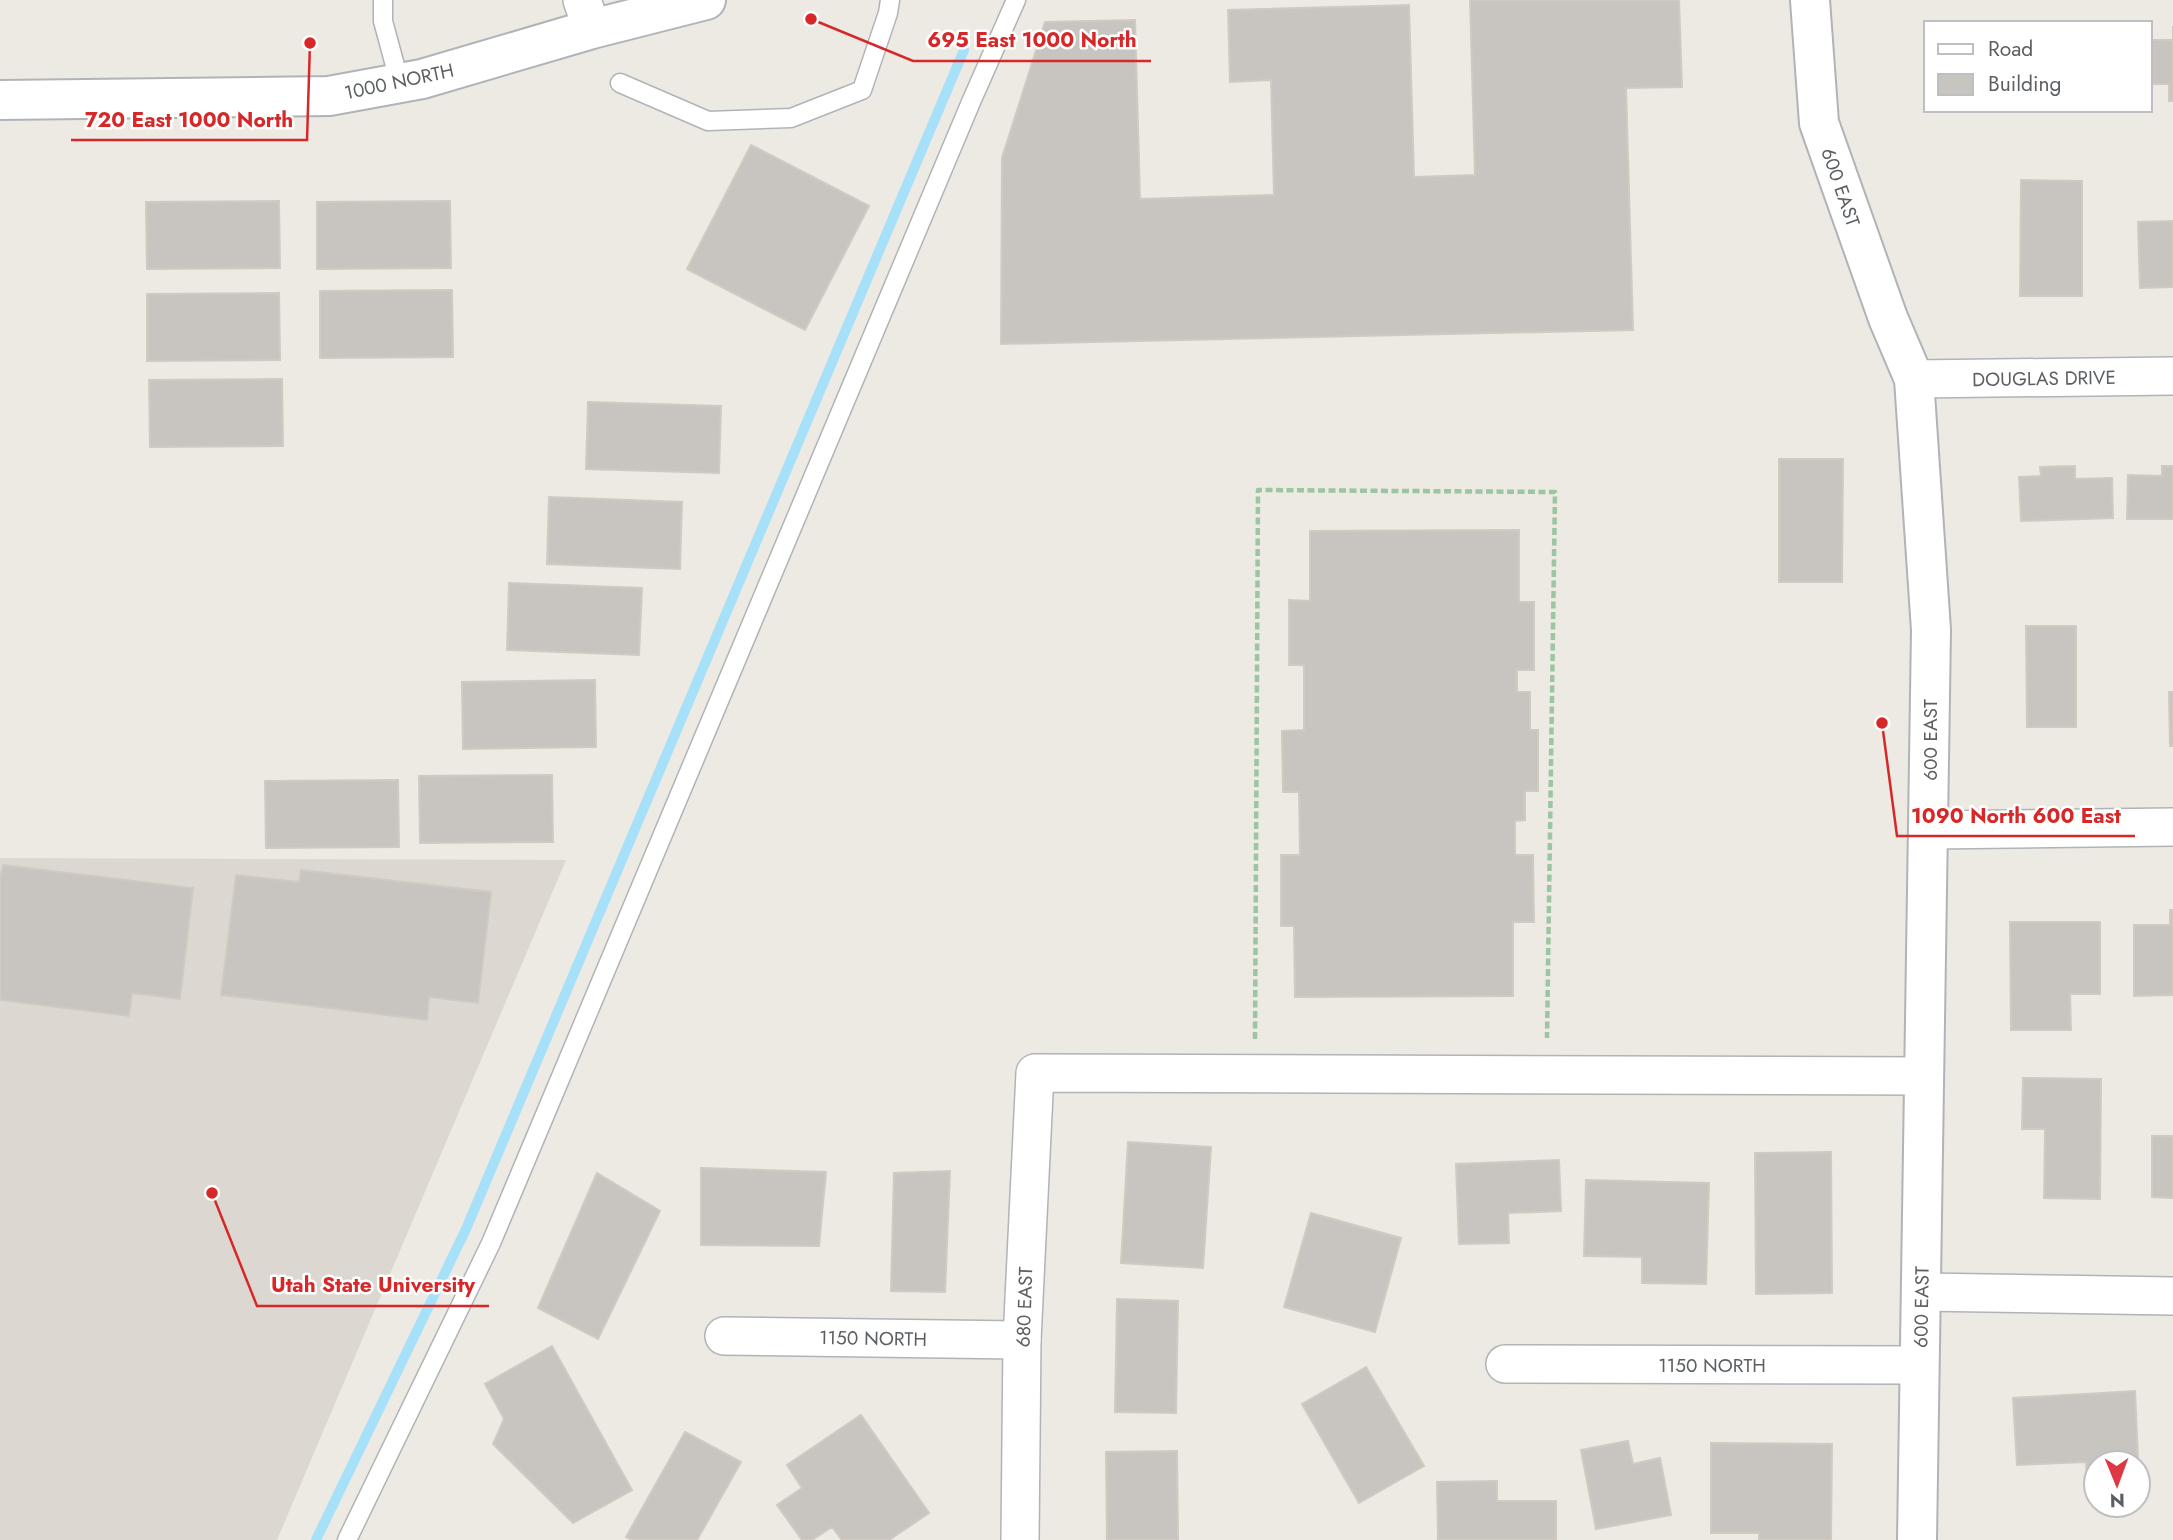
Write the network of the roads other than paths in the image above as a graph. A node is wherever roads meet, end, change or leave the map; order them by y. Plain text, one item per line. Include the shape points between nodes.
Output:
1 (383, 0) edge
2 (705, 0) edge
3 (890, 0) edge
4 (1016, 0) edge
5 (1810, 0) edge
6 (587, 15) edge
7 (620, 83) dead end
8 (400, 84) junction
9 (0, 100) edge
10 (2173, 376) edge
11 (1914, 379) junction
12 (2173, 827) edge
13 (1929, 831) junction
14 (1923, 1076) junction
15 (1922, 1292) junction
16 (2173, 1296) edge
17 (724, 1336) dead end
18 (1022, 1340) junction
19 (1505, 1364) dead end
20 (1919, 1366) junction
21 (347, 1540) edge
22 (1020, 1540) edge
23 (1917, 1540) edge

1 - 8 lane via 383,21
2 - 6 street, 1000 NORTH
3 - 7 lane via 862,90 791,118 708,121
4 - 21 lane via 491,1243
5 - 11 street, 600 EAST via 1819,123
6 - 8 street, 1000 NORTH via 435,76
8 - 9 street, 1000 NORTH via 330,96
10 - 11 street, DOUGLAS DRIVE
11 - 13 street, 600 EAST via 1931,630
12 - 13 street
13 - 14 street, 600 EAST
14 - 15 street, 600 EAST
14 - 18 street, 680 EAST via 1035,1073
15 - 16 street
15 - 20 street, 600 EAST
17 - 18 street, 1150 NORTH
18 - 22 street, 680 EAST
19 - 20 street, 1150 NORTH
20 - 23 street, 600 EAST

